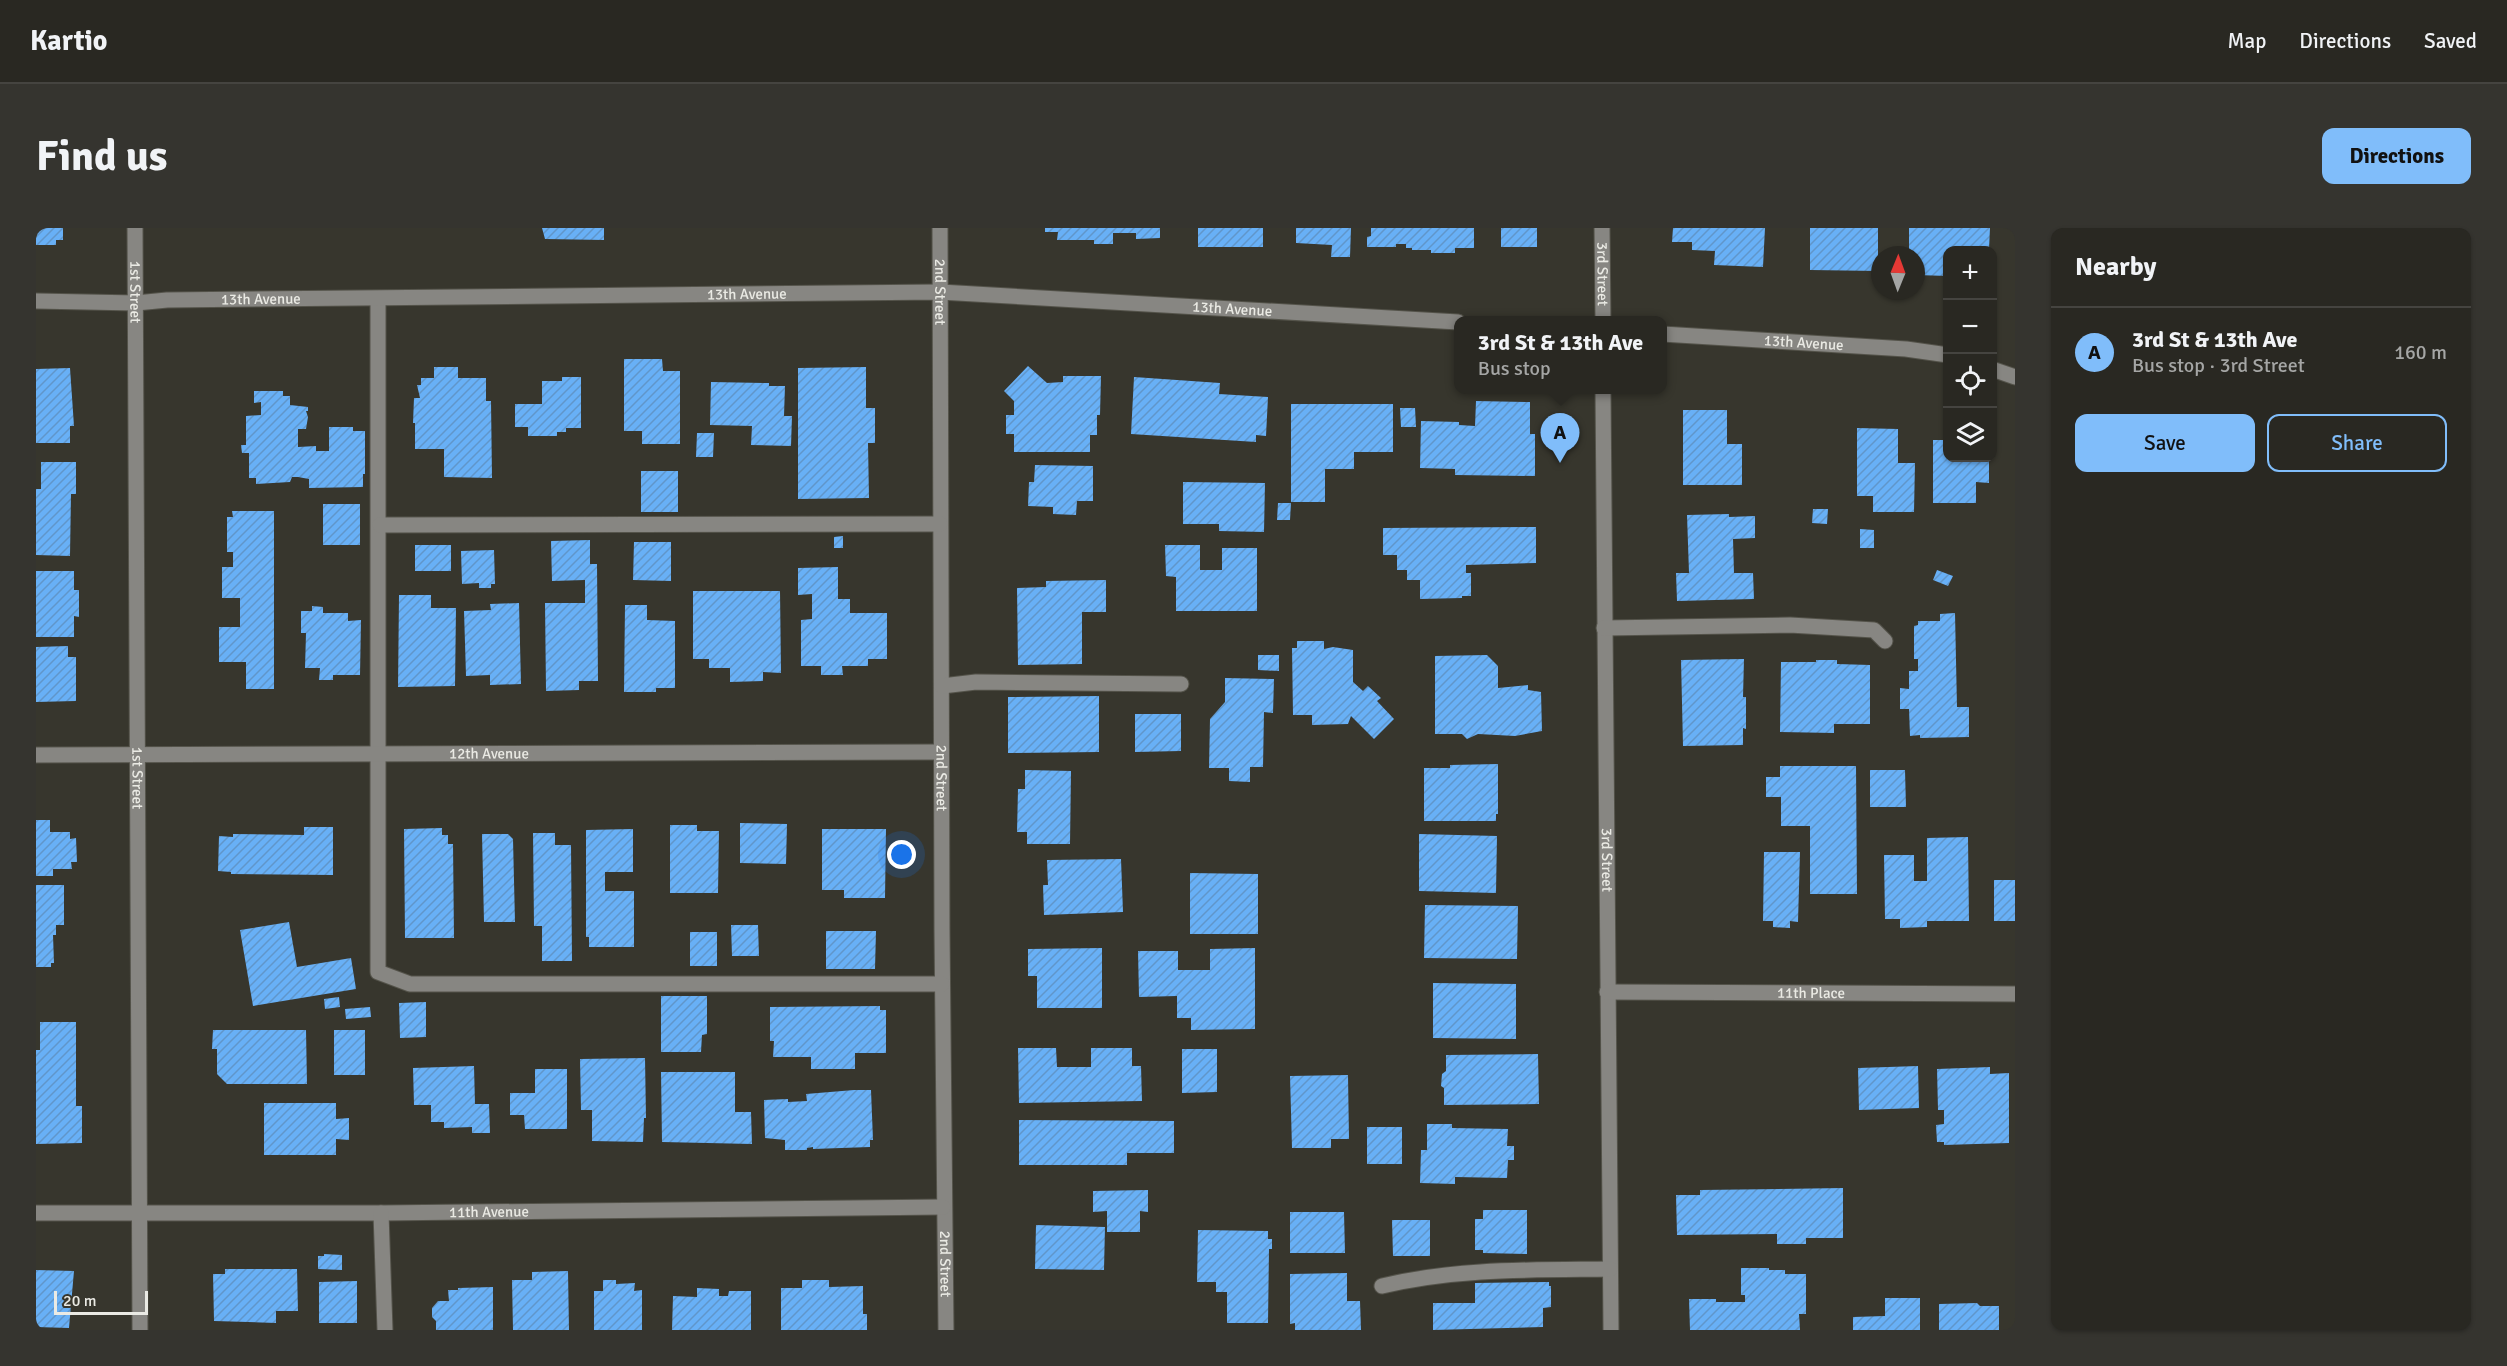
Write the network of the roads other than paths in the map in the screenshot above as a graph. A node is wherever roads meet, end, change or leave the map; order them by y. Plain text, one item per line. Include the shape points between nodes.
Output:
1 (135, 228) edge
2 (940, 228) edge
3 (1602, 228) edge
4 (940, 292) junction
5 (378, 299) junction
6 (36, 301) edge
7 (136, 303) junction
8 (1603, 316) edge
9 (1454, 322) edge
10 (1667, 334) edge
11 (1943, 354) edge
12 (1997, 370) edge
13 (2013, 372) edge
14 (1603, 394) edge
15 (940, 524) junction
16 (380, 525) junction
17 (1605, 628) junction
18 (1885, 641) dead end
19 (1182, 684) dead end
20 (942, 686) junction
21 (941, 752) junction
22 (36, 755) edge
23 (136, 755) junction
24 (380, 756) junction
25 (942, 984) junction
26 (1607, 992) junction
27 (2015, 994) edge
28 (943, 1208) junction
29 (36, 1213) edge
30 (381, 1213) junction
31 (140, 1214) junction
32 (1610, 1269) junction
33 (1382, 1286) dead end
34 (140, 1330) edge
35 (385, 1330) edge
36 (946, 1330) edge
37 (1611, 1330) edge

1 - 7 street, 1st Street
2 - 4 street, 2nd Street
3 - 8 street, 3rd Street
4 - 5 street, 13th Avenue
4 - 9 street, 13th Avenue
4 - 15 street, 2nd Street
5 - 7 street, 13th Avenue
5 - 16 street
6 - 7 street, 13th Avenue
7 - 23 street, 1st Street
10 - 11 street, 13th Avenue
12 - 13 street
14 - 17 street, 3rd Street
15 - 16 street
15 - 20 street, 2nd Street
16 - 24 street
17 - 18 street via 1800,626 1874,630
17 - 26 street, 3rd Street
19 - 20 street via 975,682
20 - 21 street, 2nd Street
21 - 24 street, 12th Avenue
21 - 25 street, 2nd Street
22 - 23 street, 12th Avenue
23 - 24 street, 12th Avenue
23 - 31 street, 1st Street
24 - 25 street via 378,972 410,984
25 - 28 street, 2nd Street
26 - 27 street, 11th Place
26 - 32 street, 3rd Street
28 - 30 street, 11th Avenue
28 - 36 street, 2nd Street
29 - 31 street, 11th Avenue
30 - 31 street, 11th Avenue
30 - 35 street
31 - 34 street, 1st Street
32 - 33 street via 1502,1269
32 - 37 street, 3rd Street

